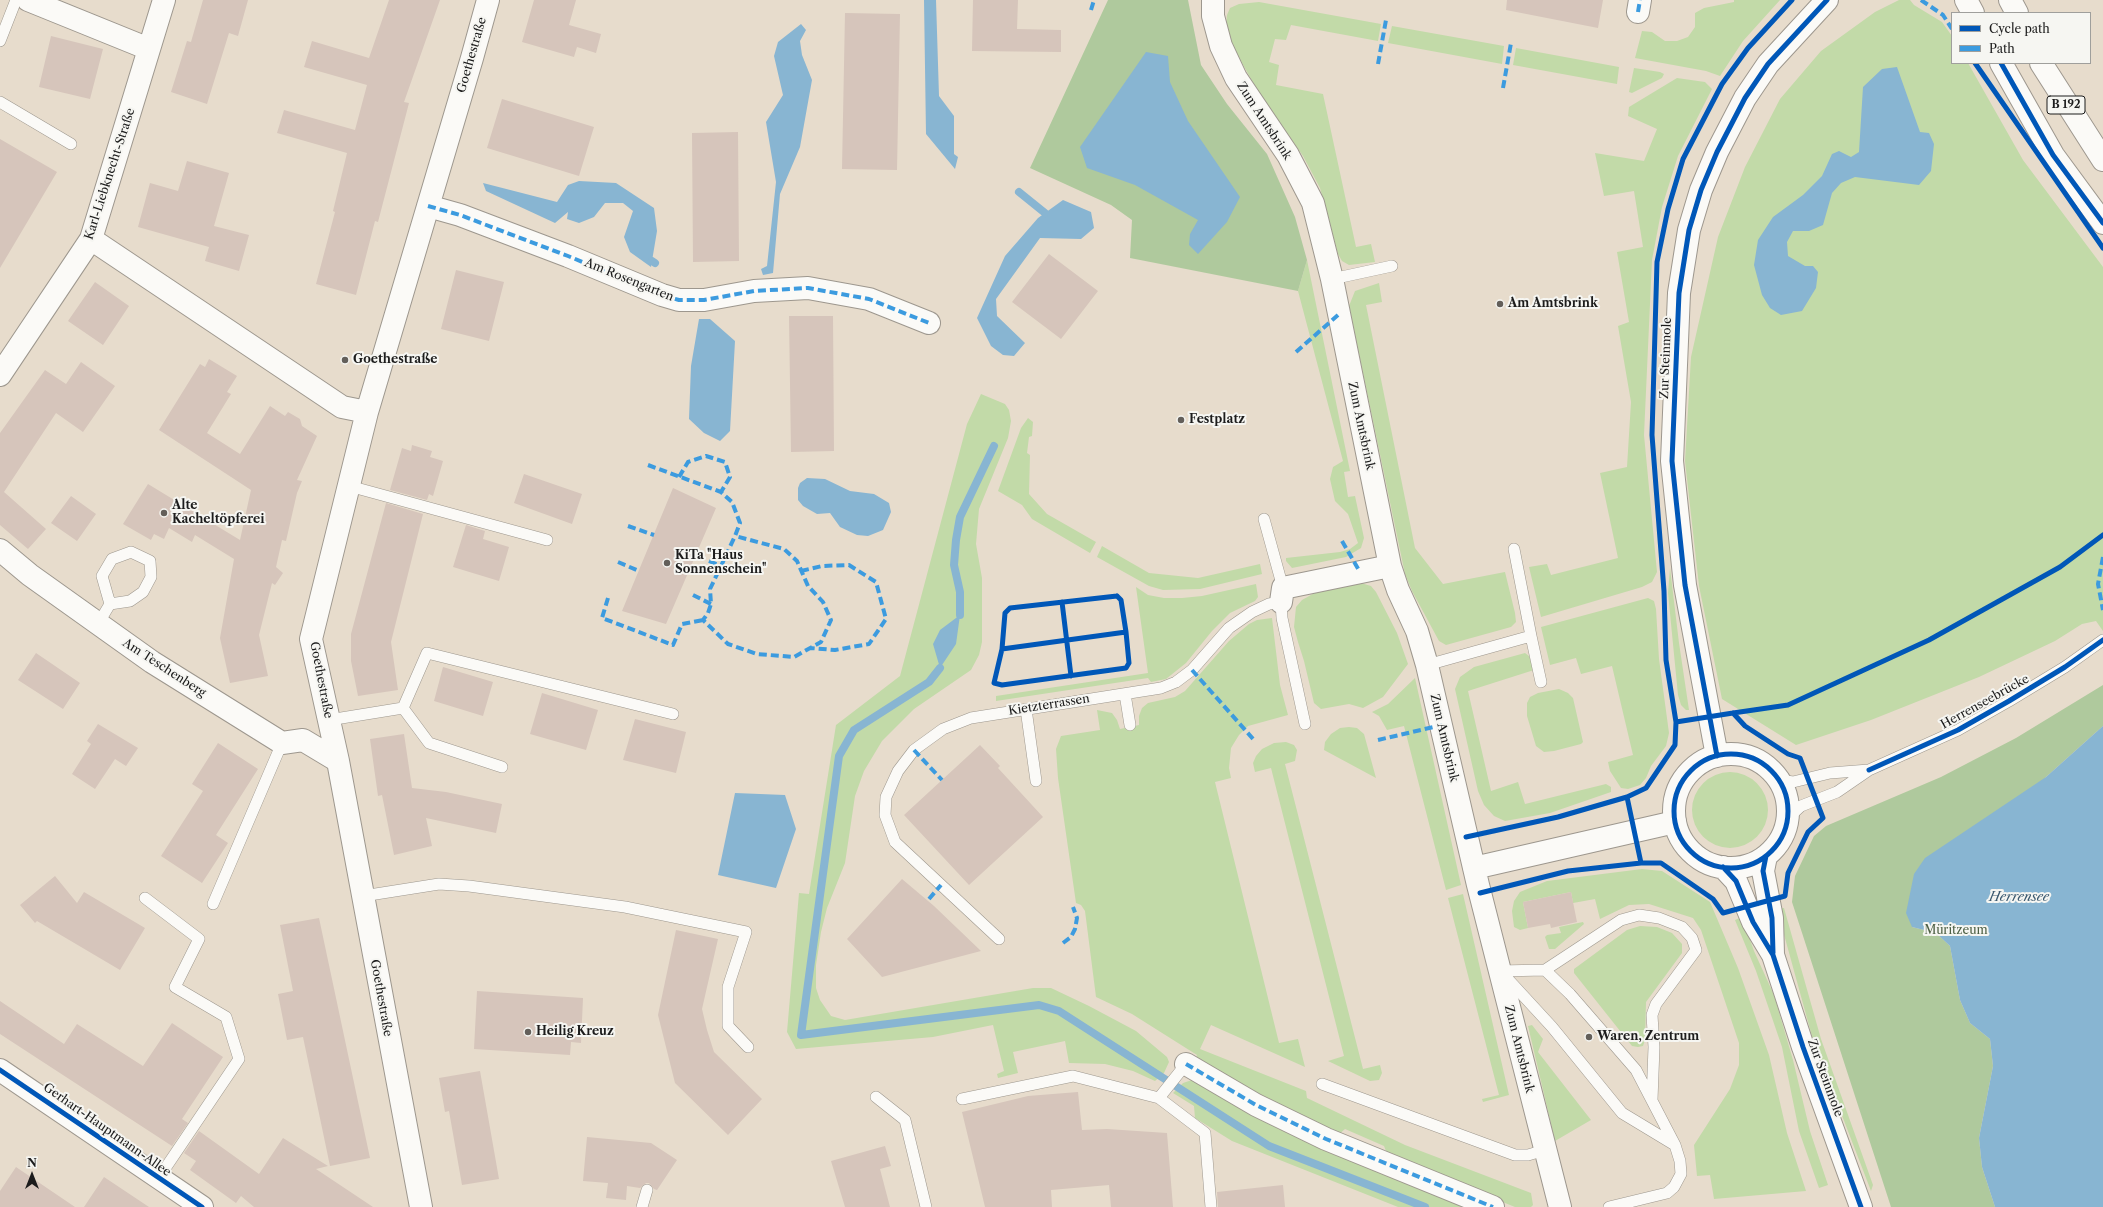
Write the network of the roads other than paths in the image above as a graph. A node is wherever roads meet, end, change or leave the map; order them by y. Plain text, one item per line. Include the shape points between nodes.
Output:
1 (16, 0) edge
2 (28, 0) edge
3 (164, 0) edge
4 (488, 0) edge
5 (1213, 0) edge
6 (1827, 0) edge
7 (1966, 0) edge
8 (2010, 0) edge
9 (1972, 12) edge
10 (2016, 12) edge
11 (0, 42) edge
12 (149, 49) junction
13 (2003, 64) edge
14 (2042, 64) edge
15 (0, 102) edge
16 (71, 144) dead end
17 (2103, 160) edge
18 (428, 206) junction
19 (2103, 223) edge
20 (91, 239) junction
21 (1392, 266) dead end
22 (1332, 279) junction
23 (929, 323) dead end
24 (0, 376) edge
25 (367, 412) junction
26 (349, 486) junction
27 (1264, 519) dead end
28 (547, 540) dead end
29 (1514, 549) dead end
30 (0, 550) edge
31 (1390, 566) junction
32 (1282, 595) junction
33 (110, 604) junction
34 (98, 624) junction
35 (1531, 636) junction
36 (2103, 640) edge
37 (1427, 665) junction
38 (1541, 682) dead end
39 (1124, 694) junction
40 (403, 708) junction
41 (1026, 709) junction
42 (673, 714) dead end
43 (329, 720) junction
44 (1305, 724) dead end
45 (1130, 726) dead end
46 (282, 743) junction
47 (1717, 756) junction
48 (338, 761) junction
49 (502, 767) dead end
50 (1869, 770) junction
51 (1779, 780) junction
52 (1036, 781) dead end
53 (1788, 818) junction
54 (1675, 822) junction
55 (1766, 856) junction
56 (1722, 867) junction
57 (1474, 868) junction
58 (363, 896) junction
59 (145, 898) dead end
60 (212, 904) dead end
61 (999, 939) dead end
62 (1773, 955) junction
63 (1545, 970) junction
64 (1500, 971) junction
65 (748, 1047) dead end
66 (0, 1070) edge
67 (1182, 1070) joint
68 (1322, 1084) dead end
69 (1162, 1094) junction
70 (876, 1097) dead end
71 (962, 1099) dead end
72 (1652, 1101) junction
73 (1675, 1145) junction
74 (1545, 1150) junction
75 (158, 1179) junction
76 (647, 1190) dead end
77 (202, 1207) edge
78 (421, 1207) edge
79 (642, 1207) edge
80 (926, 1207) edge
81 (1211, 1207) edge
82 (1493, 1207) edge
83 (1560, 1207) edge
84 (1609, 1207) edge
85 (1861, 1207) edge

1 - 11 lane
2 - 12 street
3 - 12 street, Karl-Liebknecht-Straße
4 - 18 street, Goethestraße
5 - 22 street, Zum Amtsbrink via 1213,16 1221,46 1233,71 1288,155 1312,203
6 - 47 street, Zur Steinmole via 1768,64 1745,98 1717,152 1701,190 1689,230 1679,293 1672,461 1685,585
7 - 9 street
8 - 10 street
12 - 20 street, Karl-Liebknecht-Straße
13 - 19 street, B 192 via 2053,155
14 - 17 street, B 192
15 - 16 lane
18 - 23 street, Am Rosengarten via 460,215 679,300 704,300 754,291 808,288 869,299
18 - 25 street, Goethestraße
20 - 24 street, Karl-Liebknecht-Straße
20 - 25 street via 342,407
21 - 22 lane
22 - 31 street, Zum Amtsbrink
25 - 26 street, Goethestraße
26 - 28 lane
26 - 43 street, Goethestraße via 311,639
27 - 32 lane
29 - 35 lane
30 - 34 street, Am Teschenberg
31 - 32 street, Kietzterrassen
31 - 37 street, Zum Amtsbrink via 1417,631
32 - 39 lane, Kietzterrassen via 1229,628 1192,670 1176,682 1161,688
32 - 44 lane via 1283,626
33 - 33 lane via 102,576 112,559 131,552 150,560 151,577 143,592 130,601
33 - 34 lane
34 - 46 street, Am Teschenberg via 152,662
35 - 37 lane
35 - 38 lane
36 - 50 lane, Herrenseebrücke via 2065,667 1958,730
37 - 57 street, Zum Amtsbrink
39 - 41 lane, Kietzterrassen
39 - 45 lane
40 - 42 lane via 427,653
40 - 43 lane
40 - 49 lane via 429,743
41 - 52 lane
41 - 61 lane, Kietzterrassen via 971,718 943,729 914,750 898,771 886,797 885,815 895,842
43 - 48 street, Goethestraße
46 - 48 street via 303,740
46 - 60 lane
47 - 51 street via 1731,754 1759,761
47 - 54 street via 1692,769 1683,780 1676,794
48 - 58 street, Goethestraße
50 - 51 lane, Herrenseebrücke via 1830,773 1793,782
50 - 53 lane, Herrenseebrücke via 1837,792 1801,806
51 - 53 street via 1785,792
53 - 55 street via 1777,845
54 - 56 street via 1681,838 1692,852 1706,862
54 - 57 street
55 - 56 street via 1753,864
55 - 62 street, Zur Steinmole via 1763,871 1772,918
56 - 62 street, Zur Steinmole via 1736,882 1753,922
57 - 64 street, Zum Amtsbrink
58 - 65 lane via 439,884 469,886 625,908 746,932 728,987 728,1026
58 - 78 street, Goethestraße
59 - 75 lane via 199,939 175,987 226,1017 240,1059
62 - 85 street, Zur Steinmole via 1803,1047
63 - 64 lane
63 - 72 lane via 1570,994 1636,1070
63 - 72 lane via 1621,920 1639,915 1659,918 1682,927 1692,938 1696,950 1656,1004 1652,1015
64 - 73 lane via 1552,1027 1622,1113
64 - 74 street, Zum Amtsbrink
66 - 75 street, Gerhart-Hauptmann-Allee
67 - 69 lane
67 - 82 street via 1326,1139
68 - 74 lane via 1516,1155 1528,1155
69 - 71 lane via 1074,1076
69 - 81 lane via 1204,1133
70 - 80 lane via 905,1120
72 - 73 lane
73 - 84 lane via 1681,1174 1674,1187 1667,1193
74 - 83 street, Zum Amtsbrink
75 - 77 street, Gerhart-Hauptmann-Allee
76 - 79 lane

